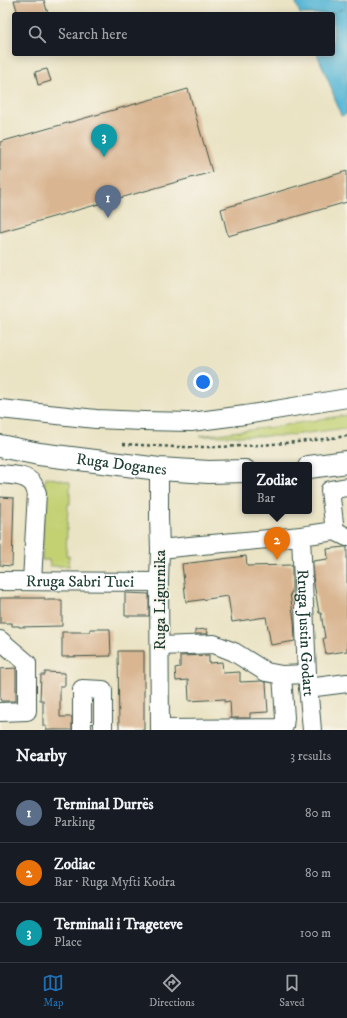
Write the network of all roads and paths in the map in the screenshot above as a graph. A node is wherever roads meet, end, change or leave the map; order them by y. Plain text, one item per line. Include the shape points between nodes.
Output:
1 (347, 398) edge
2 (0, 409) edge
3 (347, 436) edge
4 (119, 444) dead end
5 (0, 446) edge
6 (347, 462) edge
7 (312, 467) edge
8 (159, 469) junction
9 (242, 471) edge
10 (0, 474) edge
11 (338, 489) edge
12 (341, 534) edge
13 (301, 536) junction
14 (160, 549) junction
15 (0, 581) edge
16 (32, 581) junction
17 (159, 582) junction
18 (0, 640) edge
19 (160, 646) junction
20 (282, 675) junction
21 (308, 681) junction
22 (347, 683) edge
23 (0, 712) edge
24 (82, 730) edge
25 (103, 730) edge
26 (160, 730) edge
27 (312, 730) edge

1 - 2 street via 191,422 96,420
3 - 4 path via 310,441 221,446
5 - 8 main road, Ruga Doganes via 47,455
6 - 7 main road
8 - 9 main road, Ruga Doganes
8 - 14 street, Ruga Ligurnika
10 - 16 street via 24,477 32,483 36,493
11 - 12 street
12 - 13 street
13 - 14 street
13 - 21 street, Rruga Justin Godart
14 - 17 street, Ruga Ligurnika
15 - 16 street, Rruga Sabri Tuci
16 - 17 street, Rruga Sabri Tuci
17 - 19 street, Ruga Ligurnika
18 - 23 street via 27,663 28,711
19 - 20 street via 214,644 234,652 266,672
19 - 26 street, Ruga Ligurnika
20 - 21 street
20 - 26 street via 284,726
21 - 22 street
21 - 27 street, Rruga Justin Godart
24 - 25 street via 82,689 103,690

